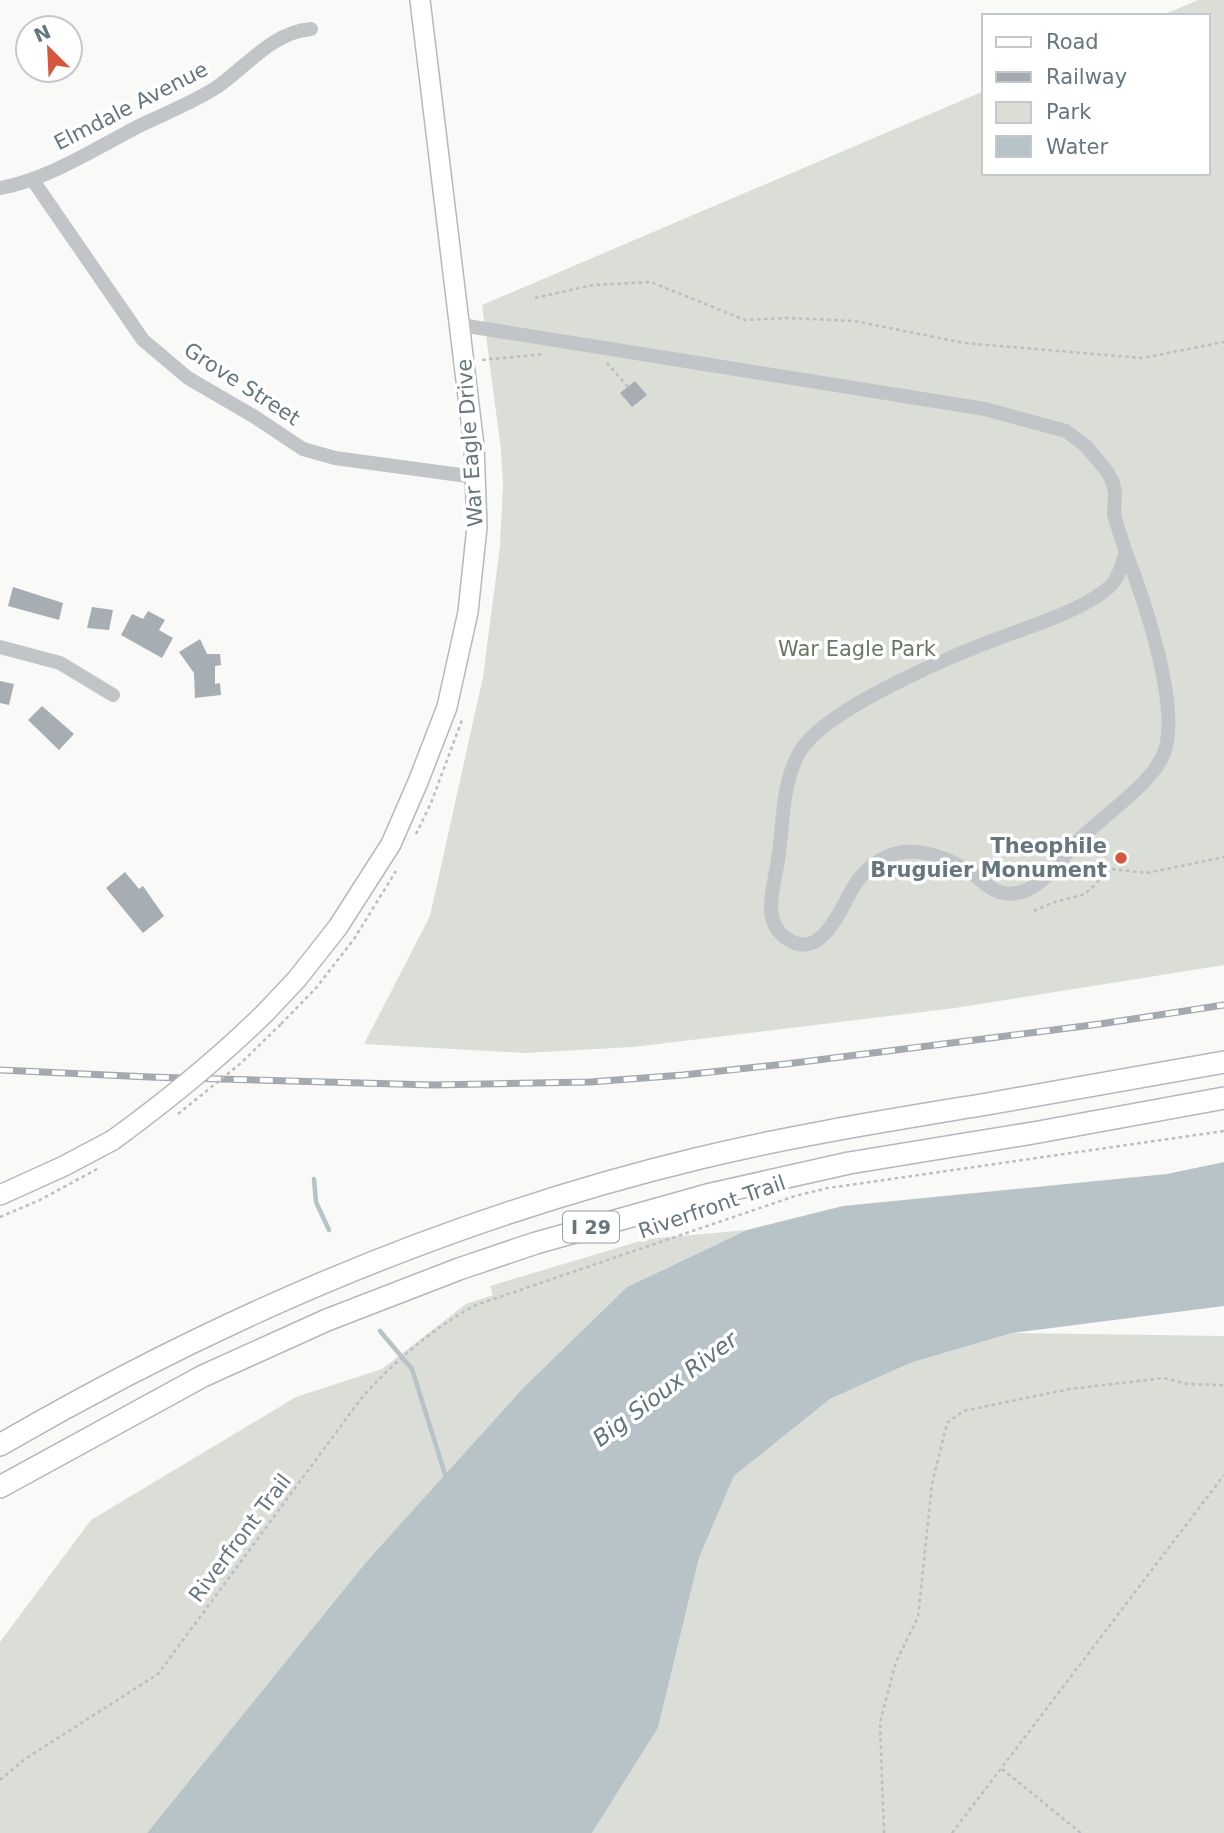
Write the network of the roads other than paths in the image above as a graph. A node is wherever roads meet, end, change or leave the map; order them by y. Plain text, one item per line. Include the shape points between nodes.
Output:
1 (420, 0) edge
2 (311, 29) dead end
3 (32, 178) junction
4 (0, 188) edge
5 (461, 325) junction
6 (475, 477) junction
7 (1126, 553) junction
8 (0, 647) edge
9 (113, 695) dead end
10 (1224, 1062) edge
11 (1224, 1098) edge
12 (0, 1195) edge
13 (0, 1445) edge
14 (0, 1487) edge

1 - 5 main road, War Eagle Drive
2 - 3 street, Elmdale Avenue via 296,30 271,44 216,88
3 - 4 street, Elmdale Avenue
3 - 6 street, Grove Street via 143,340 188,378 303,449 335,458
5 - 6 main road, War Eagle Drive
5 - 7 street via 985,409 1066,431 1086,446 1112,480 1114,515
6 - 12 main road, War Eagle Drive, bridge via 477,527 468,612 447,707 391,845 338,927 265,1013 165,1102 113,1140
7 - 7 street via 1115,581 1097,596 906,678 838,717 801,750 787,780 770,899 774,921 786,938 802,944 818,940 830,929 864,873 900,852 924,852 947,859 1003,893 1037,885 1147,778 1164,754 1170,718 1161,664
8 - 9 street via 60,663
10 - 13 highway, I 29 via 849,1126 699,1158 579,1191 300,1292 176,1350
11 - 14 highway, I 29 via 849,1163 707,1195 536,1243 327,1320 203,1376

